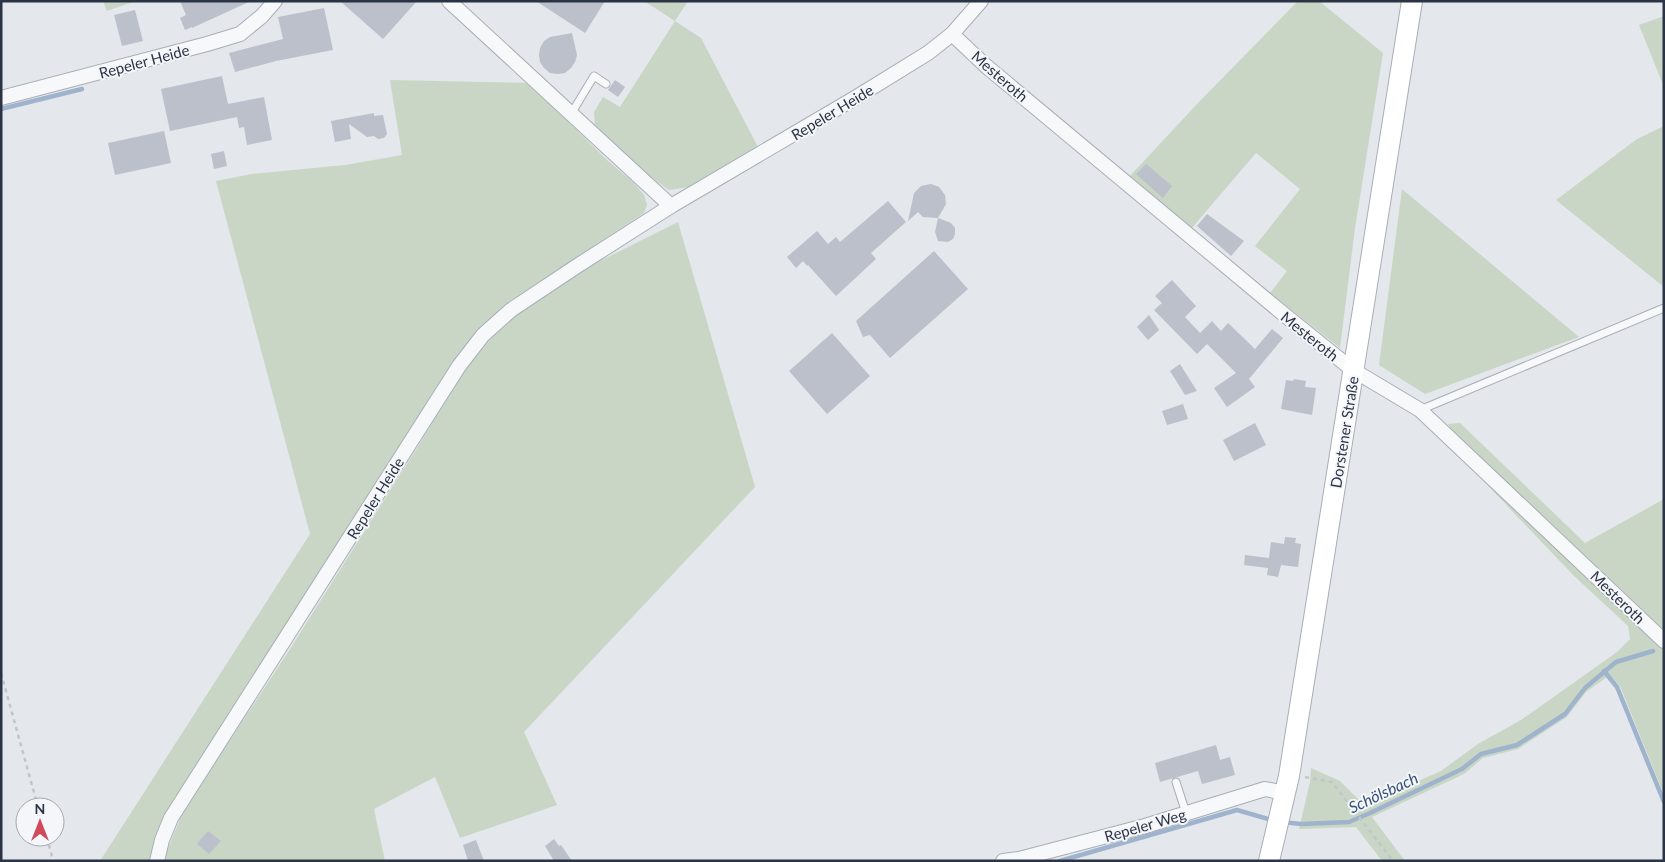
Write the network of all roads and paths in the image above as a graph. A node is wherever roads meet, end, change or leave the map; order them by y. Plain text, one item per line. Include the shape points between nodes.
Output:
1 (275, 1) edge
2 (450, 1) edge
3 (981, 1) edge
4 (1412, 1) edge
5 (952, 34) junction
6 (606, 84) dead end
7 (1, 98) edge
8 (571, 114) junction
9 (670, 206) junction
10 (1664, 308) edge
11 (1354, 370) junction
12 (1420, 410) junction
13 (1664, 641) edge
14 (1, 673) edge
15 (1176, 782) dead end
16 (1285, 793) junction
17 (35, 797) edge
18 (1186, 813) junction
19 (50, 847) edge
20 (53, 861) edge
21 (157, 861) edge
22 (1003, 861) edge
23 (1269, 861) edge
24 (1393, 861) edge

1 - 7 street, Repeler Heide via 240,34
2 - 8 street
3 - 5 street, Repeler Heide
4 - 11 main road, Dorstener Straße
5 - 9 street, Repeler Heide via 928,53 855,98
5 - 11 street, Mesteroth via 1280,312
6 - 8 lane via 594,76
8 - 9 street
9 - 21 street, Repeler Heide via 511,310 459,366 171,818
10 - 12 lane
11 - 12 street, Mesteroth
11 - 16 main road, Dorstener Straße
12 - 13 street, Mesteroth
14 - 17 path
15 - 18 lane
16 - 18 street, Repeler Weg via 1265,789
16 - 23 main road, Dorstener Straße
16 - 24 path via 1312,777 1332,782
18 - 22 street, Repeler Weg
19 - 20 path

